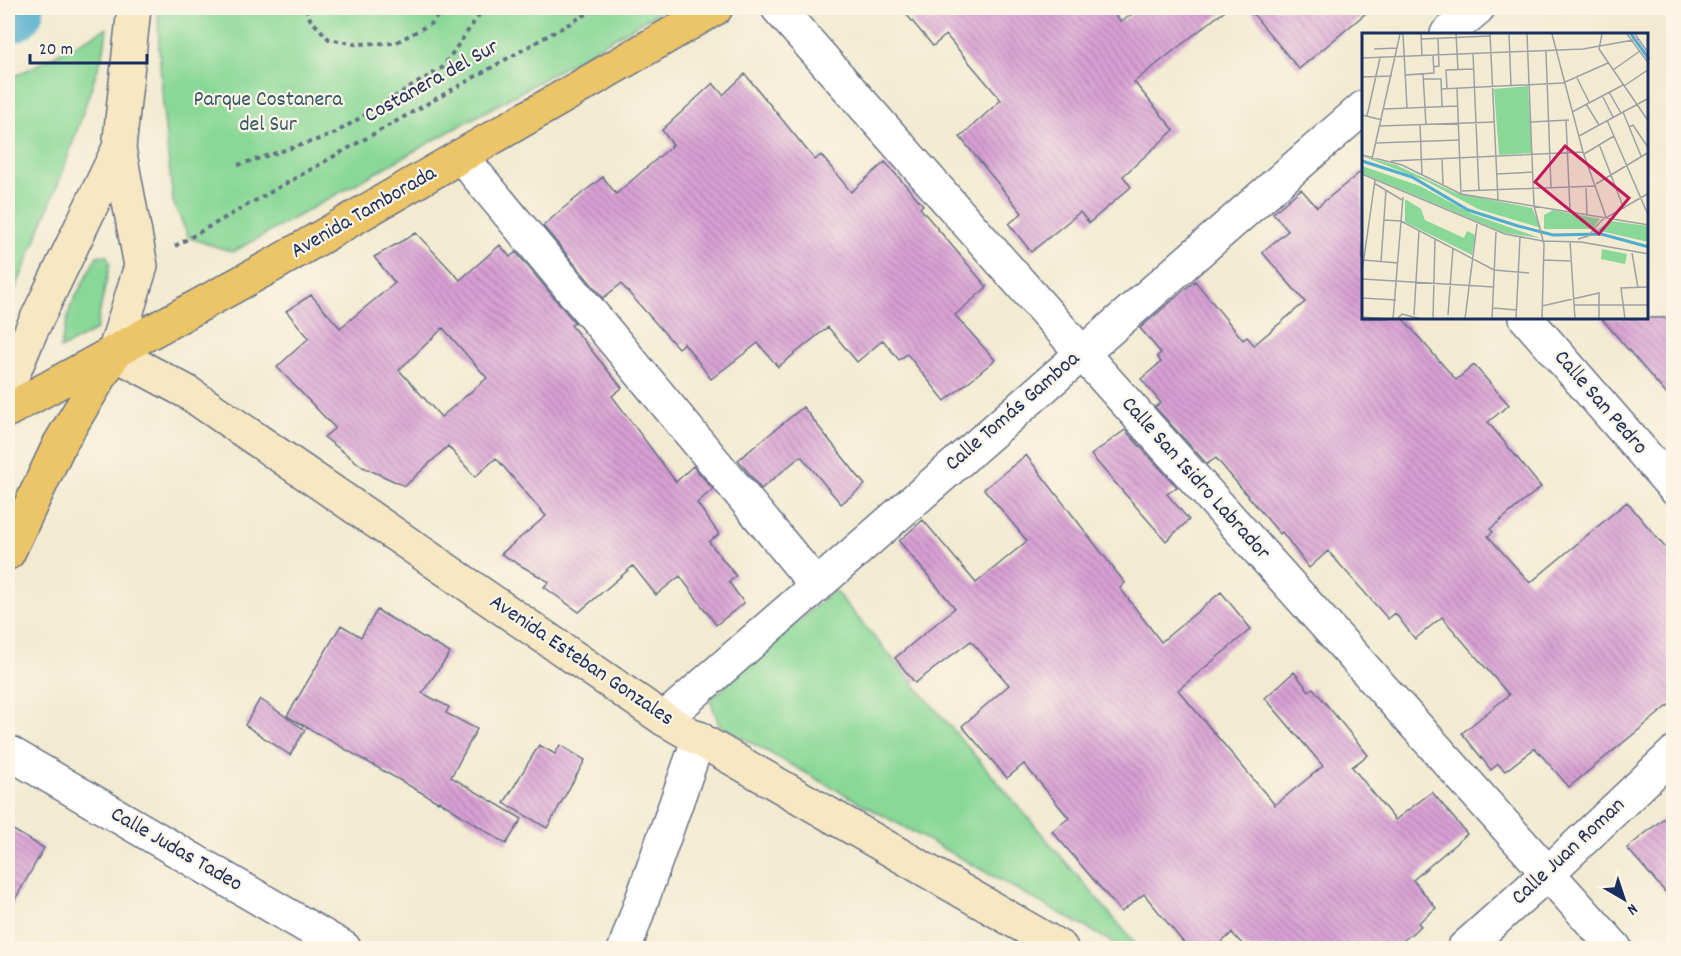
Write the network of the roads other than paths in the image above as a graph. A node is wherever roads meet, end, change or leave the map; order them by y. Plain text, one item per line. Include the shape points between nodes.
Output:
1 (716, 8) edge
2 (778, 8) edge
3 (1478, 8) edge
4 (133, 10) edge
5 (1448, 33) edge
6 (1359, 119) edge
7 (119, 148) junction
8 (461, 156) junction
9 (1528, 320) edge
10 (1081, 352) junction
11 (114, 353) junction
12 (8, 386) edge
13 (8, 410) edge
14 (1674, 488) edge
15 (8, 553) edge
16 (816, 586) junction
17 (664, 718) junction
18 (699, 738) junction
19 (8, 752) edge
20 (1674, 753) edge
21 (1548, 873) junction
22 (344, 948) edge
23 (625, 948) edge
24 (1061, 948) edge
25 (1464, 948) edge
26 (1615, 948) edge

1 - 8 main road, Avenida Tamborada
2 - 10 street, Calle San Isidro Labrador
3 - 5 street
4 - 7 street
6 - 10 street, Calle Tomás Gamboa
7 - 11 street via 141,266
7 - 12 street
8 - 11 main road, Avenida Tamborada
8 - 16 street
9 - 14 street, Calle San Pedro
10 - 16 street, Calle Tomás Gamboa
10 - 21 street, Calle San Isidro Labrador
11 - 13 main road, Avenida Tamborada
11 - 15 main road via 60,443
11 - 17 street, Avenida Esteban Gonzales via 187,392
16 - 17 street, Calle Tomás Gamboa
17 - 18 street, Avenida Esteban Gonzales
18 - 23 street
18 - 24 street, Avenida Esteban Gonzales
19 - 22 street, Calle Judas Tadeo
20 - 21 street, Calle Juan Roman
21 - 25 street, Calle Juan Roman
21 - 26 street, Calle San Isidro Labrador

